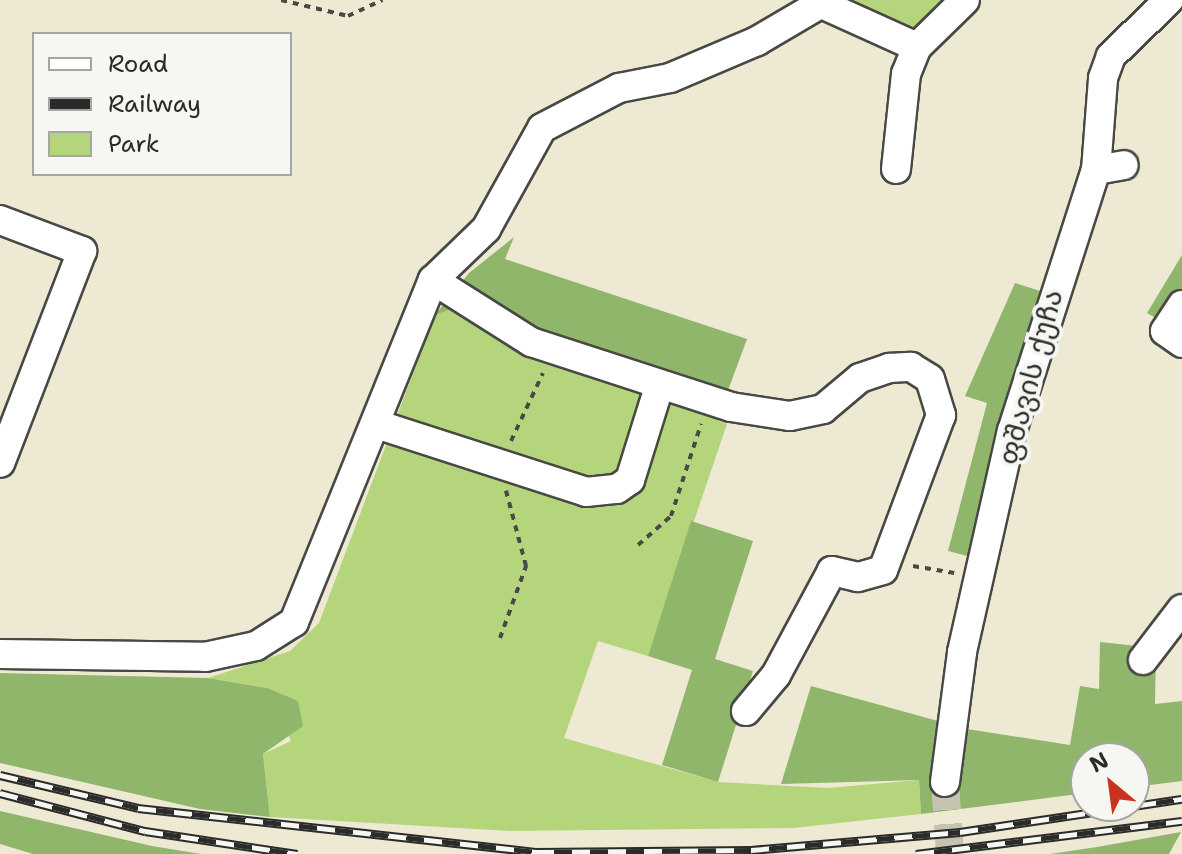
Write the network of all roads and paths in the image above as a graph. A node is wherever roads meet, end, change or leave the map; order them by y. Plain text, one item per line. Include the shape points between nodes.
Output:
1 (281, 0) edge
2 (383, 0) edge
3 (965, 0) edge
4 (1169, 0) edge
5 (826, 2) edge
6 (917, 47) junction
7 (1124, 165) dead end
8 (896, 169) dead end
9 (1096, 170) junction
10 (0, 220) edge
11 (433, 280) junction
12 (1182, 305) edge
13 (1174, 337) edge
14 (659, 387) junction
15 (707, 402) junction
16 (376, 424) junction
17 (0, 463) edge
18 (638, 545) dead end
19 (889, 554) junction
20 (979, 581) junction
21 (1182, 609) edge
22 (0, 654) edge
23 (1143, 660) dead end
24 (746, 711) dead end
25 (945, 782) tunnel mouth

1 - 2 path via 348,16
3 - 6 street
4 - 9 street, ფშავის ქუჩა via 1111,56
5 - 6 street
5 - 11 street via 670,78 619,88 542,128 486,229
6 - 8 street via 906,74
7 - 9 street
9 - 20 street, ფშავის ქუჩა via 1012,431
10 - 17 street via 82,251
11 - 14 street via 531,342
11 - 16 street
12 - 13 street
14 - 15 street
14 - 16 street via 630,480 617,489 586,492
15 - 18 path via 687,485 671,516
15 - 19 street via 790,416 823,409 860,378 889,368 911,367 930,379 941,415
16 - 22 street via 294,622 256,646 205,657
19 - 20 path via 923,572
19 - 24 street via 883,570 858,577 832,571 776,675
20 - 25 street, ფშავის ქუჩა
21 - 23 street

